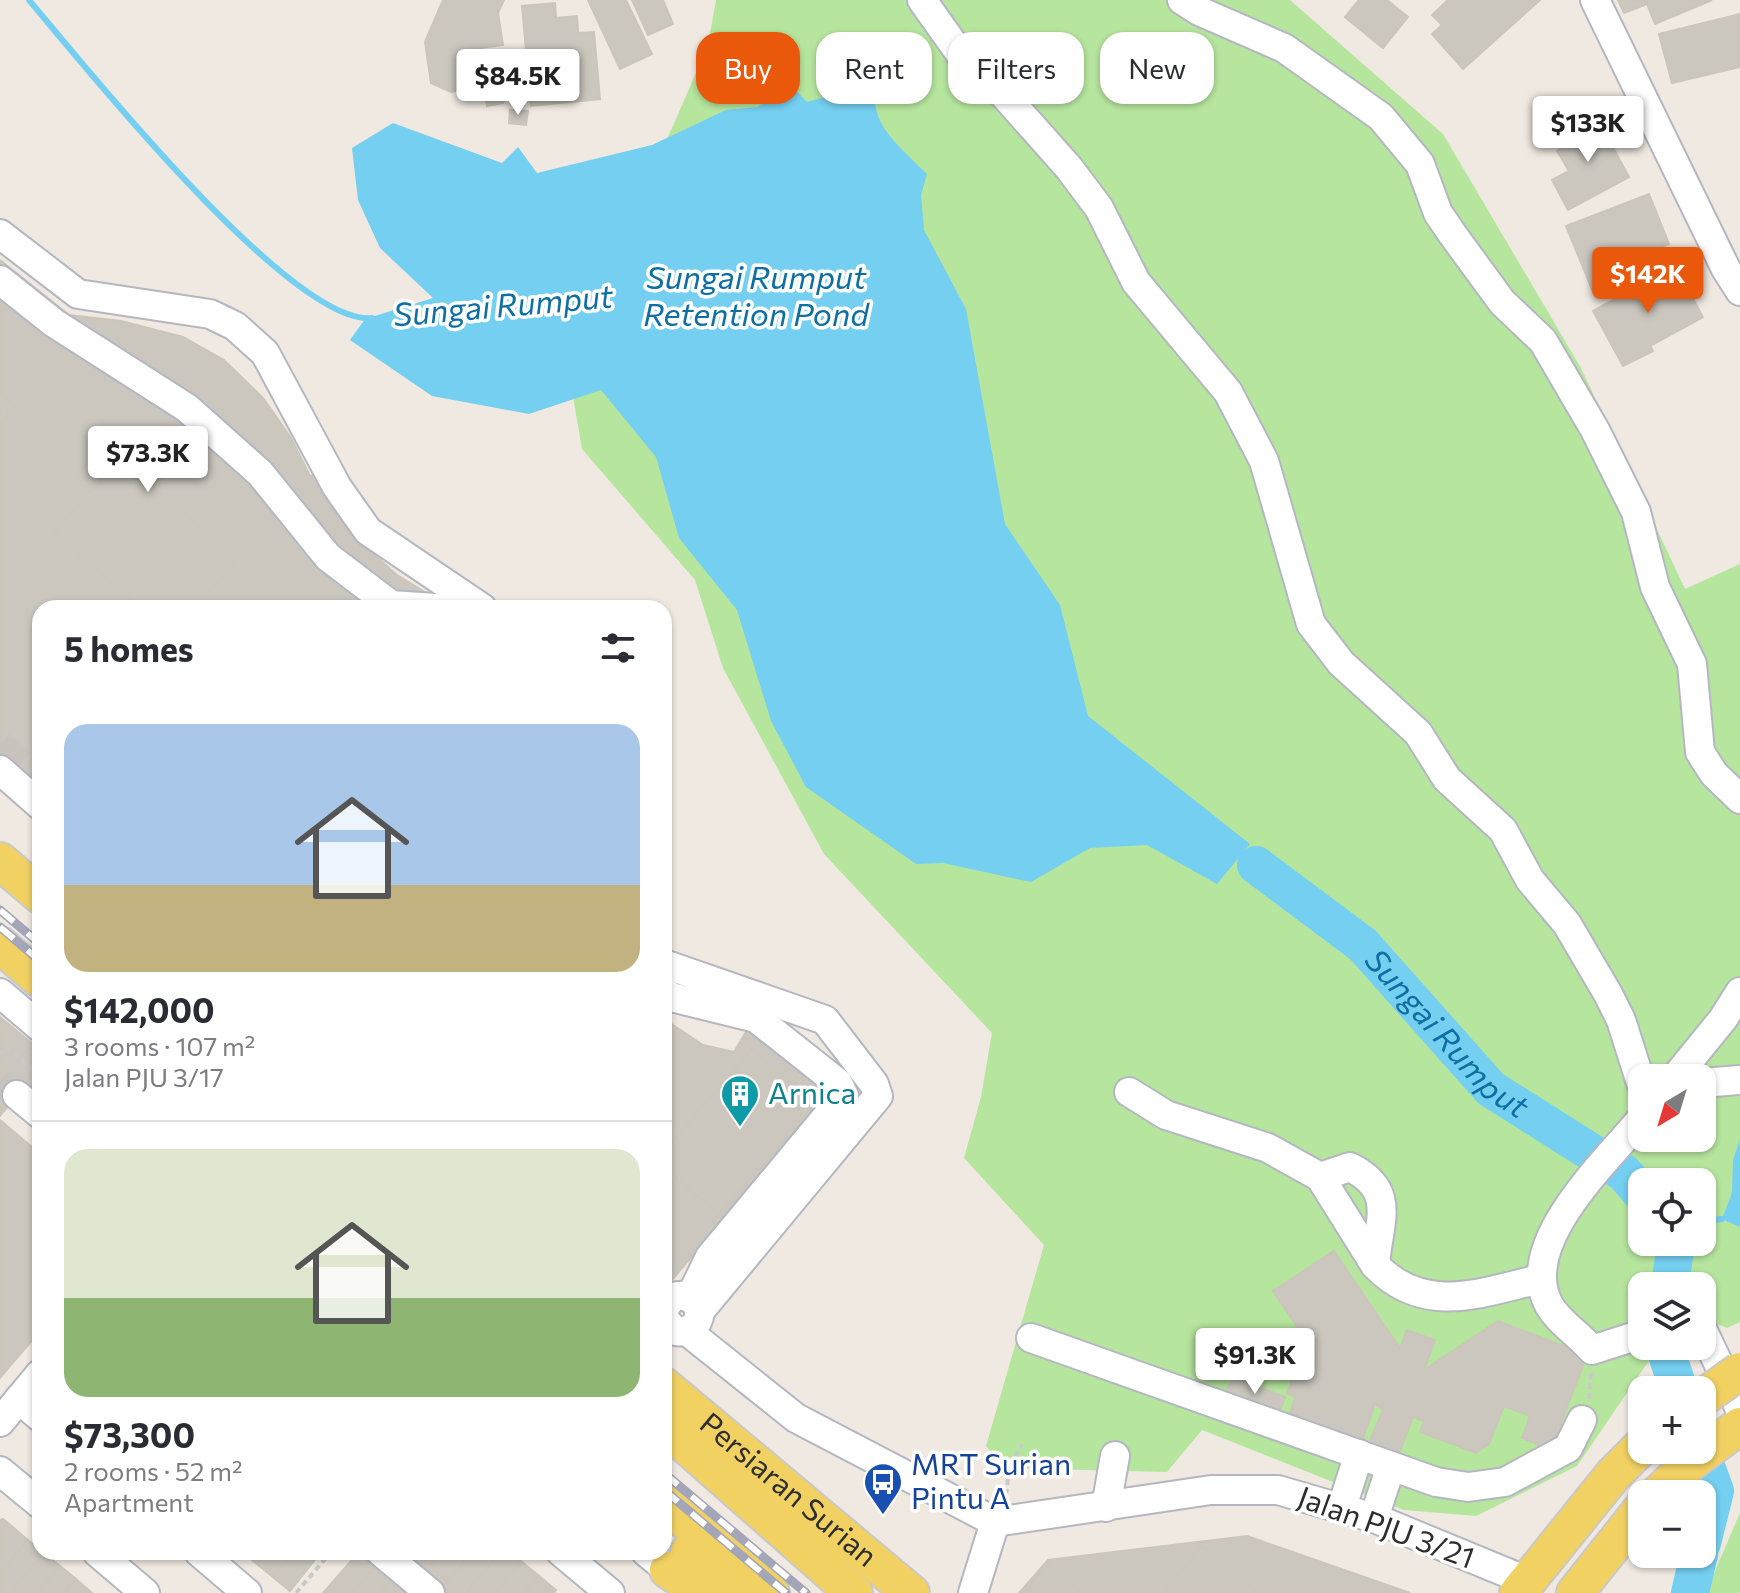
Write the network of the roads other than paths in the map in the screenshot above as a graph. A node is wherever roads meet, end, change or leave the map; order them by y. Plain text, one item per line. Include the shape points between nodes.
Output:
1 (922, 0) edge
2 (1182, 0) edge
3 (1595, 0) edge
4 (0, 234) edge
5 (0, 280) edge
6 (1740, 291) edge
7 (384, 600) edge
8 (470, 600) edge
9 (0, 770) edge
10 (32, 798) edge
11 (1740, 799) edge
12 (0, 861) edge
13 (32, 888) edge
14 (0, 945) edge
15 (672, 967) edge
16 (32, 972) edge
17 (1740, 992) edge
18 (0, 993) edge
19 (672, 994) edge
20 (32, 1020) edge
21 (1635, 1064) edge
22 (1693, 1064) edge
23 (1716, 1080) edge
24 (1740, 1080) edge
25 (1129, 1092) dead end
26 (17, 1095) tunnel mouth
27 (32, 1107) edge
28 (1628, 1135) edge
29 (1320, 1177) junction
30 (1375, 1265) junction
31 (1540, 1279) junction
32 (676, 1316) edge
33 (1031, 1338) dead end
34 (1628, 1338) edge
35 (1716, 1358) edge
36 (1740, 1371) edge
37 (1716, 1388) edge
38 (672, 1393) edge
39 (30, 1408) edge
40 (1740, 1409) edge
41 (1582, 1420) road end
42 (0, 1422) edge
43 (1740, 1426) edge
44 (672, 1433) edge
45 (1359, 1454) junction
46 (1115, 1456) dead end
47 (1628, 1460) edge
48 (1391, 1466) junction
49 (0, 1471) edge
50 (1673, 1480) edge
51 (32, 1497) edge
52 (1106, 1507) junction
53 (1342, 1507) junction
54 (672, 1510) edge
55 (1374, 1518) junction
56 (995, 1522) junction
57 (1628, 1528) edge
58 (672, 1538) edge
59 (1612, 1548) junction
60 (106, 1560) edge
61 (208, 1560) edge
62 (391, 1560) edge
63 (571, 1560) edge
64 (657, 1561) edge
65 (1523, 1587) edge
66 (145, 1593) edge
67 (247, 1593) edge
68 (430, 1593) edge
69 (610, 1593) edge
70 (703, 1593) edge
71 (730, 1593) edge
72 (771, 1593) edge
73 (854, 1593) edge
74 (911, 1593) edge
75 (973, 1593) edge
76 (1575, 1593) edge

1 - 21 street via 966,62 998,88 1069,168 1099,208 1136,282 1228,392 1264,461 1311,624 1341,663 1418,733 1447,779 1503,830 1530,880 1567,924 1608,994
2 - 11 street via 1284,48 1381,117 1420,164 1438,213 1502,302 1543,341 1595,430 1636,512 1655,587 1692,664 1700,752
3 - 6 street
4 - 8 street via 78,294 210,314 235,326 265,353 337,487 368,531
5 - 7 street via 54,323 187,408 260,473 328,557
9 - 10 street
12 - 13 main road
14 - 16 main road
15 - 32 street via 825,1020 878,1096
17 - 22 street
18 - 20 street
19 - 32 street via 756,1018 838,1083 844,1096 710,1257
23 - 24 street
25 - 29 street via 1166,1115 1268,1148
26 - 27 street
28 - 31 street via 1548,1240
29 - 30 street
29 - 30 street via 1350,1167 1371,1177 1384,1206
30 - 31 street via 1393,1283 1425,1297 1487,1292
31 - 34 street via 1549,1305 1592,1350
32 - 56 street via 796,1418
33 - 45 street
35 - 40 street
36 - 37 main road, bridge
38 - 74 main road, Persiaran Surian
39 - 42 street
41 - 48 street via 1568,1448 1505,1482 1468,1487
43 - 50 main road
44 - 73 main road, Persiaran Surian
45 - 48 street
45 - 53 street
46 - 52 street
47 - 65 main road
48 - 55 street
49 - 51 street
52 - 53 street, Jalan PJU 3/21 via 1241,1487 1278,1490
52 - 56 street, Jalan PJU 3/21
53 - 55 street, Jalan PJU 3/21
54 - 72 main road
55 - 65 street, Jalan PJU 3/21
56 - 75 street
57 - 59 main road
58 - 71 main road
59 - 65 main road via 1561,1579
59 - 76 main road
60 - 66 street
61 - 67 street
62 - 68 street
63 - 69 street
64 - 70 main road

